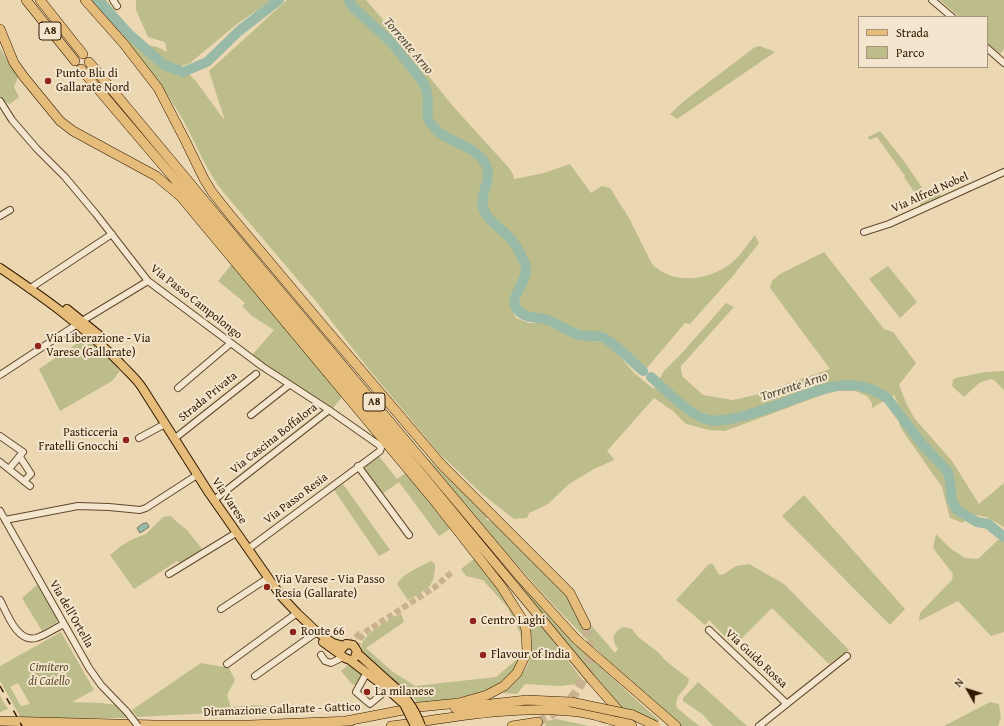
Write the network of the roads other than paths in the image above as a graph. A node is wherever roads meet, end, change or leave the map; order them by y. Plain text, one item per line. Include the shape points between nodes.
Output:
1 (26, 0) edge
2 (40, 0) edge
3 (85, 0) edge
4 (113, 0) edge
5 (932, 0) edge
6 (118, 6) dead end
7 (951, 16) edge
8 (0, 29) edge
9 (988, 49) edge
10 (83, 54) dead end
11 (90, 62) dead end
12 (1004, 64) edge
13 (0, 101) edge
14 (1004, 172) edge
15 (10, 210) dead end
16 (0, 216) edge
17 (864, 232) dead end
18 (112, 234) junction
19 (1, 269) edge
20 (148, 281) junction
21 (30, 287) junction
22 (80, 322) junction
23 (231, 343) junction
24 (256, 374) dead end
25 (0, 375) edge
26 (289, 384) junction
27 (178, 388) dead end
28 (329, 410) junction
29 (251, 415) dead end
30 (165, 424) junction
31 (0, 436) edge
32 (139, 438) dead end
33 (174, 439) junction
34 (381, 448) joint
35 (20, 456) junction
36 (0, 462) edge
37 (358, 466) junction
38 (9, 470) junction
39 (197, 475) junction
40 (24, 481) junction
41 (30, 486) dead end
42 (214, 500) junction
43 (0, 510) edge
44 (5, 520) junction
45 (236, 533) junction
46 (409, 535) dead end
47 (248, 549) junction
48 (169, 574) dead end
49 (268, 578) junction
50 (0, 600) edge
51 (221, 609) dead end
52 (297, 613) junction
53 (64, 624) junction
54 (586, 625) tunnel mouth
55 (709, 630) dead end
56 (317, 632) junction
57 (344, 646) junction
58 (357, 654) junction
59 (321, 655) dead end
60 (847, 656) dead end
61 (345, 657) junction
62 (227, 664) dead end
63 (367, 672) junction
64 (255, 676) dead end
65 (388, 686) junction
66 (787, 704) junction
67 (570, 706) junction
68 (0, 721) edge
69 (346, 721) junction
70 (538, 722) dead end
71 (138, 726) edge
72 (391, 726) edge
73 (415, 726) edge
74 (421, 726) edge
75 (512, 726) edge
76 (631, 726) edge
77 (656, 726) edge
78 (676, 726) edge
79 (759, 726) edge

1 - 76 highway, A8
2 - 10 highway, A8
3 - 54 highway via 158,88 204,179 231,216 441,464 570,593
4 - 6 street
5 - 7 street
8 - 69 highway via 14,63 60,121 156,176 181,196 432,498 501,586 522,619 526,629 526,652 517,673 504,686 487,695 459,703 419,707
9 - 12 street
11 - 78 highway, A8 via 258,266 531,589 576,639
13 - 18 street, Via Passo Campolongo via 12,120 64,175
14 - 17 street, Via Alfred Nobel via 889,224
15 - 16 street
18 - 20 street, Via Passo Campolongo
18 - 21 street
19 - 21 main road, Via Varese
20 - 22 street
20 - 23 street, Via Passo Campolongo
21 - 22 main road, Via Varese
22 - 25 street
22 - 30 main road, Via Varese via 132,375
23 - 26 street, Via Passo Campolongo
23 - 27 street
24 - 33 street, Strada Privata
26 - 28 street, Via Passo Campolongo
26 - 29 street
28 - 34 street, Via Passo Campolongo
28 - 42 street, Via Cascina Boffalora
30 - 32 street
30 - 33 main road, Via Varese
31 - 35 street via 23,452
33 - 39 main road, Via Varese
34 - 37 street, Via Passo Resia
35 - 38 street
35 - 40 street via 31,474
36 - 38 street
37 - 46 street
37 - 47 street, Via Passo Resia
38 - 40 street
39 - 42 main road, Via Varese
39 - 44 street via 140,510 78,506
40 - 41 street
42 - 45 main road, Via Varese
43 - 44 street, Via dell'Ortella
44 - 53 street, Via dell'Ortella
45 - 47 main road, Via Varese
45 - 48 street
47 - 49 main road, Via Varese
49 - 51 street
49 - 52 main road, Via Varese
50 - 53 street via 18,634 25,638 39,637
52 - 56 main road, Via Varese
52 - 62 street
53 - 71 street, Via dell'Ortella, bridge via 89,668
55 - 66 street, Via Guido Rossa
56 - 57 main road, Via Varese via 332,643
56 - 61 main road, Via Varese via 320,640
56 - 64 street
57 - 58 main road via 353,644
57 - 61 main road via 341,651
58 - 61 main road via 355,657
58 - 65 main road, Via Varese
59 - 61 street via 325,661 331,662
60 - 66 street, Via Guido Rossa
61 - 63 main road, Via Varese
63 - 65 main road, Via Varese
63 - 65 street via 356,692 370,704
65 - 73 main road, Via Varese, bridge via 404,704
65 - 74 main road, Via Varese, bridge via 399,690 411,704
66 - 79 street, Via Guido Rossa
67 - 69 highway, Diramazione Gallarate - Gattico via 527,700
67 - 72 highway, Diramazione Gallarate - Gattico via 493,711
67 - 76 highway, Diramazione Gallarate - Gattico
67 - 77 highway, Diramazione Gallarate - Gattico, bridge via 632,715
68 - 69 highway, Diramazione Gallarate - Gattico via 250,725
70 - 75 highway

